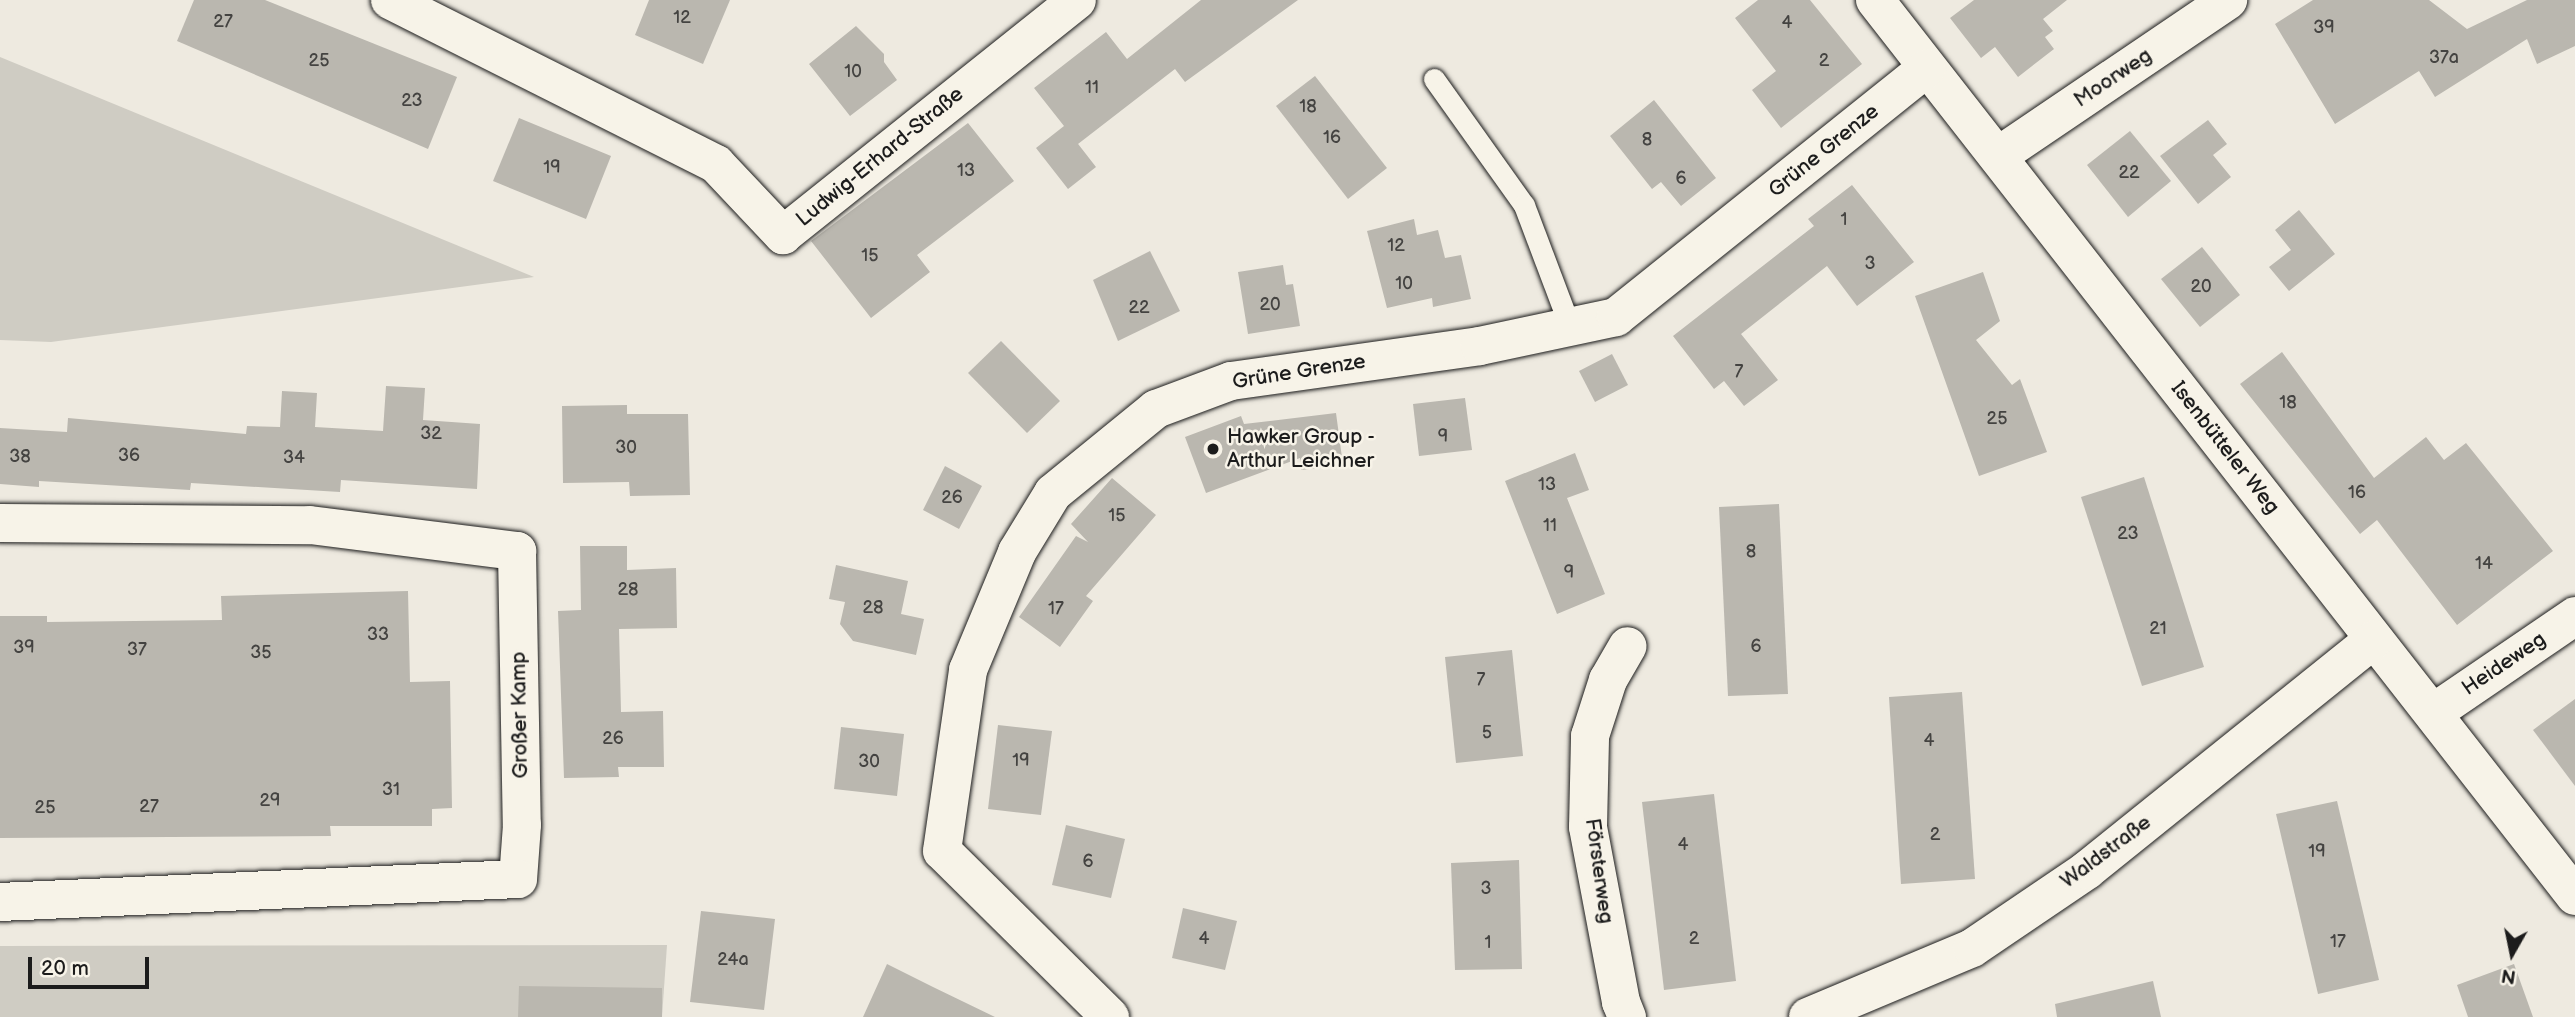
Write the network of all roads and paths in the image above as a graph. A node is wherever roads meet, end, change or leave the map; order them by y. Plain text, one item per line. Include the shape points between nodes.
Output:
1 (390, 0) edge
2 (1077, 0) edge
3 (1875, 0) edge
4 (2228, 0) edge
5 (1927, 68) junction
6 (1434, 79) dead end
7 (1998, 156) junction
8 (1570, 327) junction
9 (0, 523) edge
10 (2575, 616) edge
11 (2374, 639) junction
12 (1628, 646) dead end
13 (2433, 713) junction
14 (2575, 896) edge
15 (0, 902) edge
16 (1110, 1017) edge
17 (1628, 1017) edge
18 (1808, 1017) edge

1 - 2 street, Ludwig-Erhard-Straße via 716,164 783,235
3 - 5 street, Isenbütteler Weg
4 - 7 street, Moorweg
5 - 7 street, Isenbütteler Weg
5 - 8 street, Grüne Grenze via 1616,317
6 - 8 lane via 1524,205
7 - 11 street, Isenbütteler Weg
8 - 16 street, Grüne Grenze via 1480,346 1231,381 1156,409 1053,493 1017,552 968,670 942,851
9 - 15 street, Großer Kamp via 310,526 517,551 522,825 519,879
10 - 13 street, Heideweg
11 - 13 street, Isenbütteler Weg
11 - 18 street, Waldstraße via 2087,870 1983,940
12 - 17 street, Försterweg via 1608,680 1590,736 1588,827 1621,1002
13 - 14 street, Isenbütteler Weg

